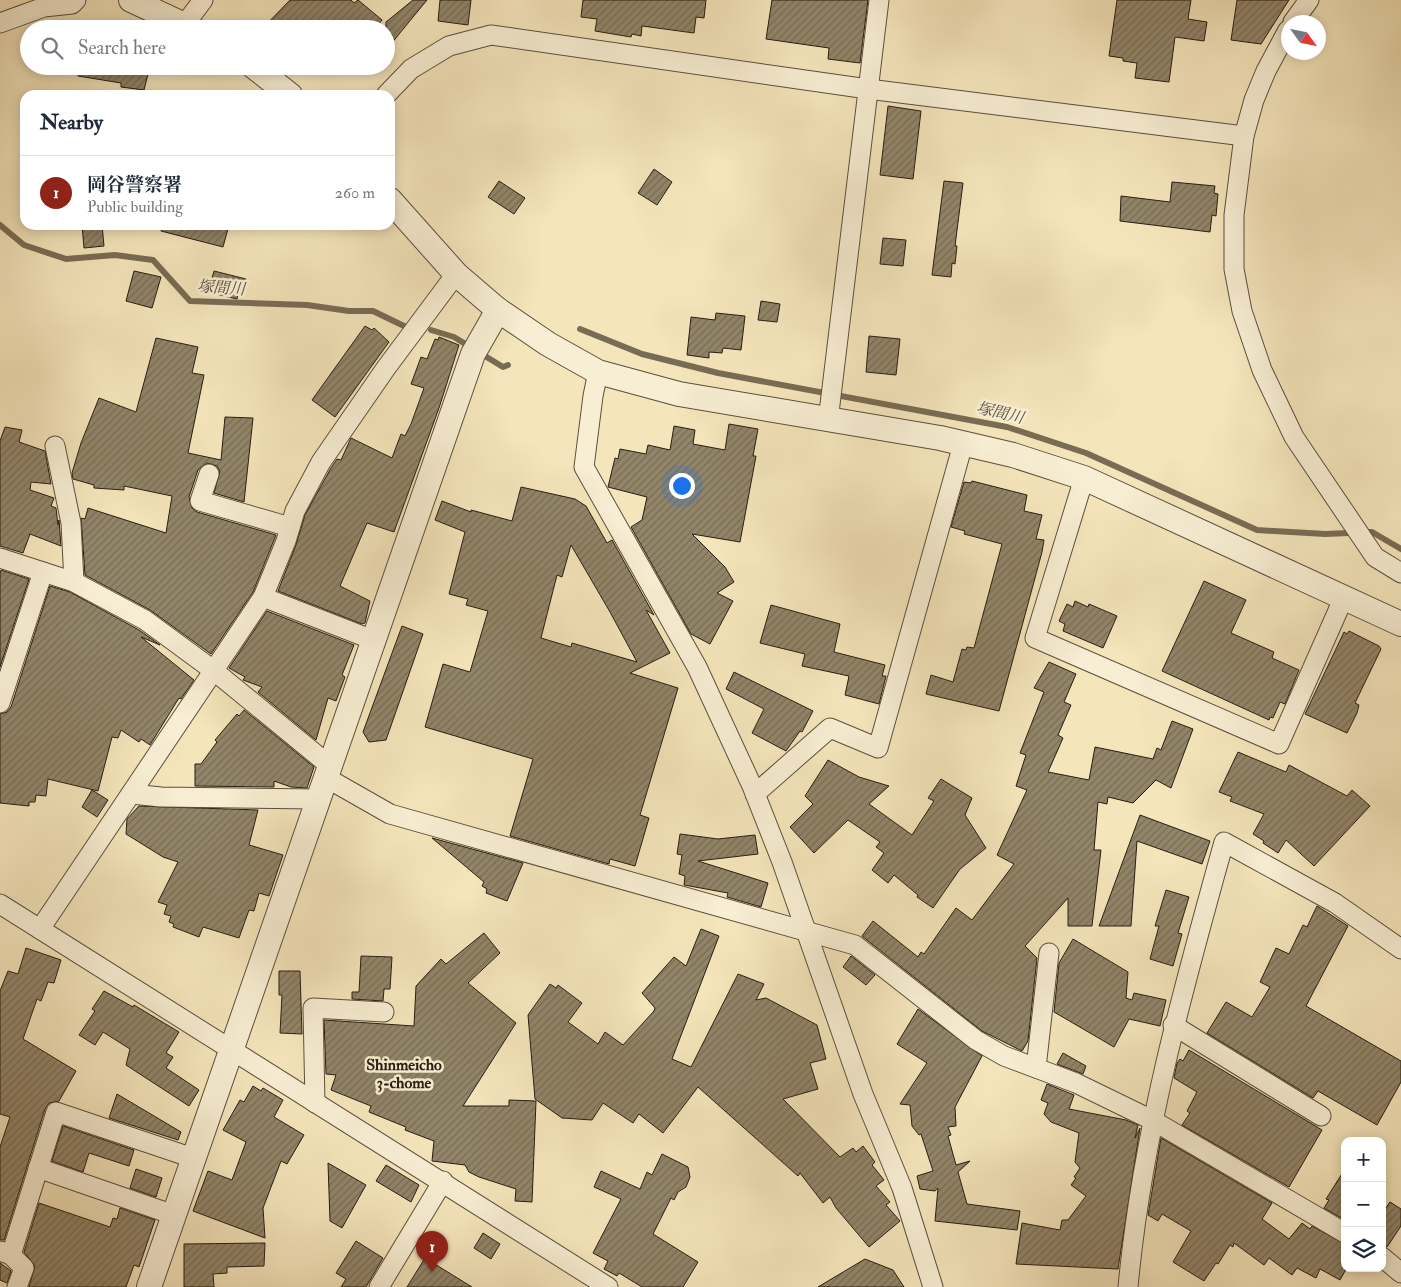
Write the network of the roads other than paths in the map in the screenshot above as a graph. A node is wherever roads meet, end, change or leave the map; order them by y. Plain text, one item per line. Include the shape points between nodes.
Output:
1 (76, 0) edge
2 (131, 0) edge
3 (203, 0) edge
4 (879, 0) edge
5 (1309, 0) edge
6 (1298, 15) edge
7 (176, 20) edge
8 (192, 20) edge
9 (0, 23) edge
10 (1281, 43) edge
11 (264, 75) edge
12 (868, 89) junction
13 (284, 90) edge
14 (391, 90) edge
15 (1244, 136) junction
16 (395, 206) edge
17 (456, 274) junction
18 (498, 310) junction
19 (598, 372) junction
20 (830, 412) junction
21 (963, 444) junction
22 (56, 446) dead end
23 (209, 474) dead end
24 (1084, 478) junction
25 (290, 528) junction
26 (0, 558) edge
27 (43, 572) junction
28 (1401, 573) edge
29 (74, 582) junction
30 (263, 597) junction
31 (1344, 597) junction
32 (1401, 624) edge
33 (373, 640) junction
34 (214, 670) junction
35 (0, 703) edge
36 (324, 780) junction
37 (131, 794) junction
38 (755, 794) junction
39 (0, 904) edge
40 (40, 929) junction
41 (806, 931) junction
42 (1401, 949) edge
43 (1049, 952) dead end
44 (384, 1012) dead end
45 (1173, 1025) junction
46 (231, 1051) junction
47 (1036, 1068) junction
48 (315, 1103) junction
49 (1322, 1116) dead end
50 (1152, 1120) junction
51 (194, 1158) junction
52 (38, 1168) junction
53 (443, 1181) junction
54 (174, 1215) junction
55 (1341, 1231) edge
56 (5, 1253) edge
57 (1386, 1260) edge
58 (1401, 1273) edge
59 (17, 1287) edge
60 (149, 1287) edge
61 (380, 1287) edge
62 (608, 1287) edge
63 (933, 1287) edge
64 (1128, 1287) edge

1 - 9 street via 72,4 44,7
2 - 7 street
3 - 8 street
4 - 12 street
5 - 6 street
10 - 15 street via 1254,100
11 - 13 street
12 - 14 street via 491,35 449,46 411,69
12 - 15 street
12 - 20 street
15 - 28 street via 1234,216 1234,269 1242,311 1262,370 1294,437 1375,557
16 - 17 street
17 - 18 street
17 - 25 street via 321,462 295,511
18 - 19 street via 548,344
18 - 33 street via 475,349
19 - 20 street via 679,394
19 - 38 street via 584,467 697,668
20 - 21 street
21 - 24 street via 1013,455
21 - 38 street via 878,748 830,728
22 - 29 street via 71,522
23 - 25 street via 200,502
24 - 31 street
24 - 31 street via 1035,638 1279,744
25 - 30 street
26 - 27 street
27 - 29 street
27 - 35 street
29 - 34 street via 145,620
30 - 33 street
30 - 34 street
31 - 32 street
33 - 36 street
34 - 36 street
34 - 37 street
36 - 37 street via 161,797
36 - 41 street via 390,814
36 - 46 street
37 - 40 street
38 - 41 street
39 - 40 street
40 - 46 street
41 - 47 street via 855,945 976,1040 1004,1056
41 - 63 street via 863,1094 902,1188
42 - 45 street via 1335,903 1224,842
43 - 47 street
44 - 48 street via 313,1008
45 - 49 street
45 - 50 street
46 - 48 street
46 - 51 street
47 - 50 street via 1076,1083
48 - 53 street
50 - 55 street
50 - 64 street
51 - 52 street via 56,1112
51 - 54 street
52 - 54 street
52 - 56 street
53 - 61 street
53 - 62 street
54 - 60 street
56 - 59 street via 24,1268
57 - 58 street

